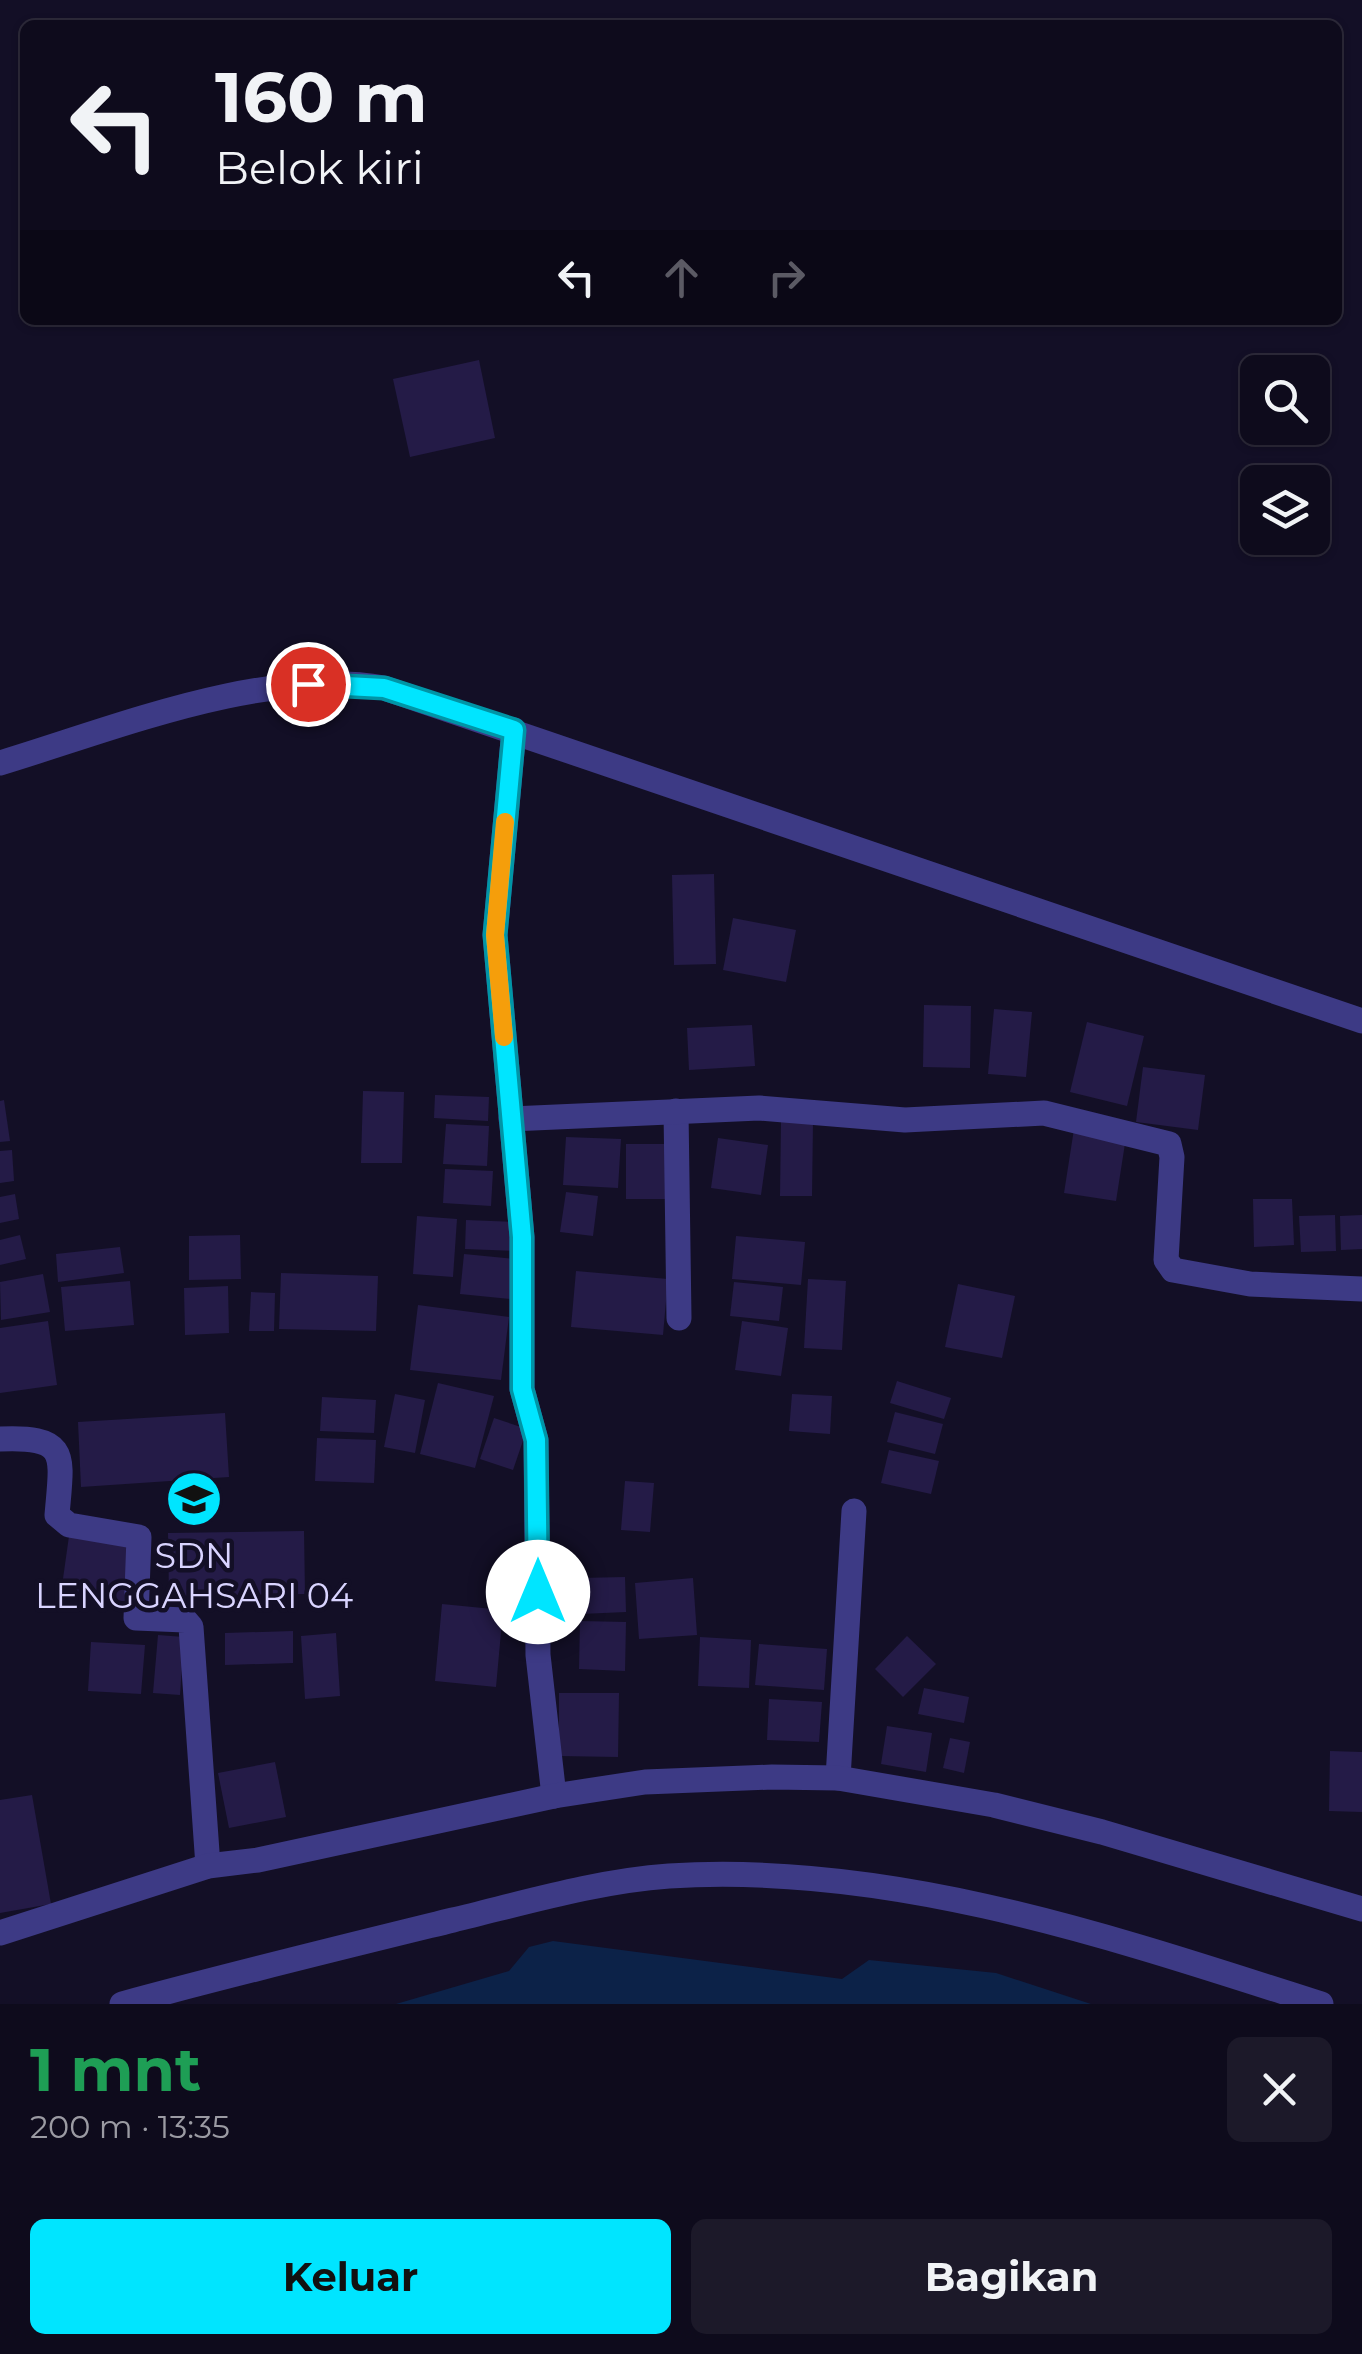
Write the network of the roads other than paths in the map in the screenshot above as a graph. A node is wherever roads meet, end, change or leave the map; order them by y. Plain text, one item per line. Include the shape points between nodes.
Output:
1 (514, 730) junction
2 (0, 763) edge
3 (1362, 1022) edge
4 (676, 1111) junction
5 (512, 1119) junction
6 (1362, 1289) edge
7 (680, 1318) dead end
8 (0, 1439) edge
9 (854, 1510) dead end
10 (838, 1778) junction
11 (554, 1796) junction
12 (208, 1866) junction
13 (1362, 1909) edge
14 (0, 1934) edge
15 (122, 2004) edge
16 (1320, 2004) edge

1 - 2 street via 384,688 282,684
1 - 3 street
1 - 5 street via 495,935
4 - 5 street
4 - 6 street via 760,1108 906,1120 1044,1113 1126,1130 1172,1149 1166,1260 1173,1270 1250,1284
4 - 7 street
5 - 11 street via 522,1237 522,1389 536,1455 538,1656
8 - 12 street via 52,1443 62,1456 57,1515 69,1525 140,1537 136,1618 184,1620 191,1627
9 - 10 street
10 - 11 street via 645,1782
10 - 13 street via 994,1805
11 - 12 street
12 - 14 street
15 - 16 street via 558,1895 668,1876 846,1882 975,1906 1083,1929

